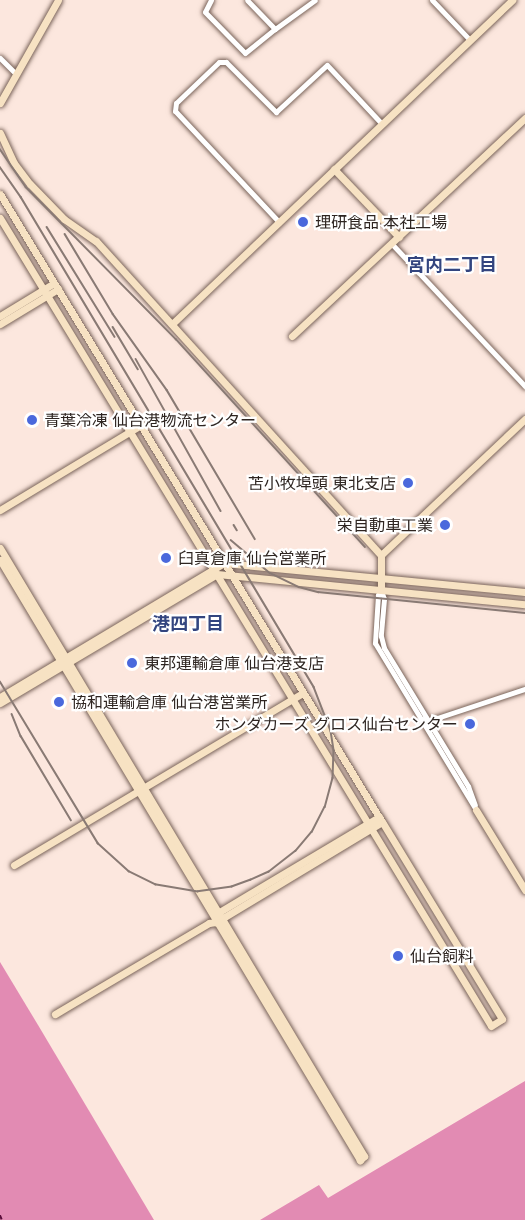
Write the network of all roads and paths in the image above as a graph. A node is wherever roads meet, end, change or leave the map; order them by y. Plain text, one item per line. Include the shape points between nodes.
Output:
1 (57, 0) edge
2 (211, 0) edge
3 (247, 0) edge
4 (432, 0) edge
5 (512, 0) edge
6 (310, 1) edge
7 (275, 29) junction
8 (470, 40) junction
9 (0, 58) edge
10 (16, 74) junction
11 (0, 103) edge
12 (525, 118) edge
13 (382, 123) junction
14 (0, 133) edge
15 (334, 169) junction
16 (0, 194) edge
17 (0, 218) edge
18 (279, 222) junction
19 (399, 237) junction
20 (392, 244) junction
21 (56, 286) junction
22 (45, 292) junction
23 (0, 316) edge
24 (0, 324) edge
25 (172, 324) junction
26 (292, 336) dead end
27 (525, 386) edge
28 (525, 419) edge
29 (141, 425) junction
30 (130, 432) junction
31 (0, 510) edge
32 (0, 548) edge
33 (381, 555) junction
34 (0, 560) edge
35 (224, 563) junction
36 (215, 571) junction
37 (231, 574) junction
38 (381, 578) junction
39 (381, 590) junction
40 (525, 592) edge
41 (525, 604) edge
42 (64, 661) junction
43 (525, 689) edge
44 (303, 693) junction
45 (0, 697) edge
46 (293, 699) junction
47 (0, 703) edge
48 (426, 722) junction
49 (141, 789) junction
50 (476, 810) joint
51 (380, 819) junction
52 (370, 825) junction
53 (14, 865) dead end
54 (525, 890) edge
55 (215, 918) junction
56 (55, 1014) dead end

1 - 10 street
2 - 7 street via 206,12 245,53
3 - 7 street
4 - 8 street
5 - 8 street
6 - 7 street
8 - 13 street
9 - 10 street
10 - 11 street
12 - 19 street
13 - 15 street
13 - 18 street via 327,65 276,112 226,62 219,62 176,103 175,111
14 - 25 street via 14,163 30,184 64,219 96,241
15 - 18 street
15 - 19 street
16 - 21 street
17 - 22 street
18 - 25 street
19 - 20 street
20 - 26 street
20 - 27 street
21 - 22 street
21 - 29 street
22 - 23 street
22 - 24 street
22 - 30 street
25 - 33 street
28 - 33 street
29 - 30 street
29 - 35 street
30 - 31 street
30 - 36 street
32 - 42 street
33 - 38 street
34 - 42 street
35 - 36 street
35 - 37 street
35 - 38 street
36 - 37 street
36 - 42 street
36 - 46 street
37 - 39 street
37 - 44 street
38 - 39 street
38 - 40 street
39 - 41 street
39 - 48 street via 382,642
42 - 45 street
42 - 47 street
42 - 49 street
43 - 48 street
44 - 46 street
44 - 51 street
46 - 49 street
46 - 52 street
48 - 50 street via 468,786
49 - 53 street
49 - 55 street
50 - 54 street
51 - 52 street
51 - 52 street via 502,1020 491,1026
52 - 55 street
55 - 55 street via 364,1156 360,1160
55 - 56 street

